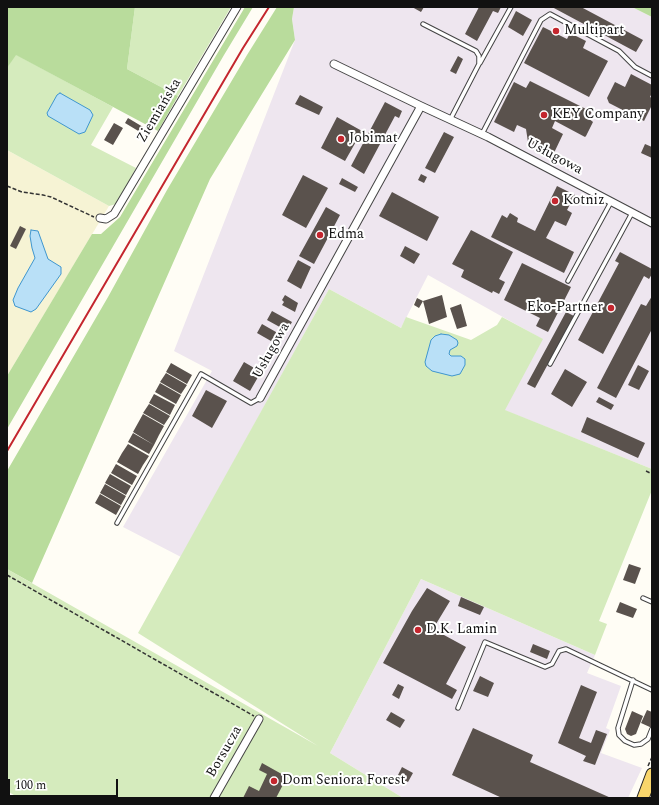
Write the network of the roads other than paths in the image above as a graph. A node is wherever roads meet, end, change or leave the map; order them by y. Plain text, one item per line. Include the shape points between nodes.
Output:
1 (237, 7) edge
2 (511, 7) edge
3 (423, 24) dead end
4 (334, 64) dead end
5 (480, 64) junction
6 (652, 76) edge
7 (421, 106) junction
8 (450, 120) junction
9 (482, 134) junction
10 (611, 202) junction
11 (632, 213) junction
12 (100, 218) road end
13 (652, 223) edge
14 (568, 281) dead end
15 (550, 364) dead end
16 (260, 398) joint
17 (117, 523) dead end
18 (643, 598) dead end
19 (652, 602) edge
20 (633, 680) junction
21 (652, 690) edge
22 (458, 708) dead end
23 (259, 719) road end
24 (652, 729) edge
25 (652, 774) edge
26 (651, 789) edge
27 (214, 798) edge
28 (643, 798) edge
29 (650, 798) edge

1 - 12 street, Ziemiańska via 114,214 106,219
2 - 5 lane
3 - 5 lane via 476,51
4 - 7 street, Usługowa
5 - 8 lane
6 - 9 lane via 635,67 619,51 550,14 541,20
7 - 8 street, Usługowa
7 - 16 street, Usługowa
8 - 9 street, Usługowa
9 - 10 street, Usługowa
10 - 11 street, Usługowa
10 - 14 lane
11 - 13 street, Usługowa
11 - 15 lane
16 - 17 lane, Usługowa via 251,403 201,374
18 - 19 lane
20 - 21 lane
20 - 22 lane via 566,649 559,651 552,664 545,667 485,642
20 - 24 lane via 618,728 619,734 624,741 634,745 641,744 648,739
23 - 27 street, Borsucza
25 - 26 main road
26 - 28 main road
26 - 29 main road

